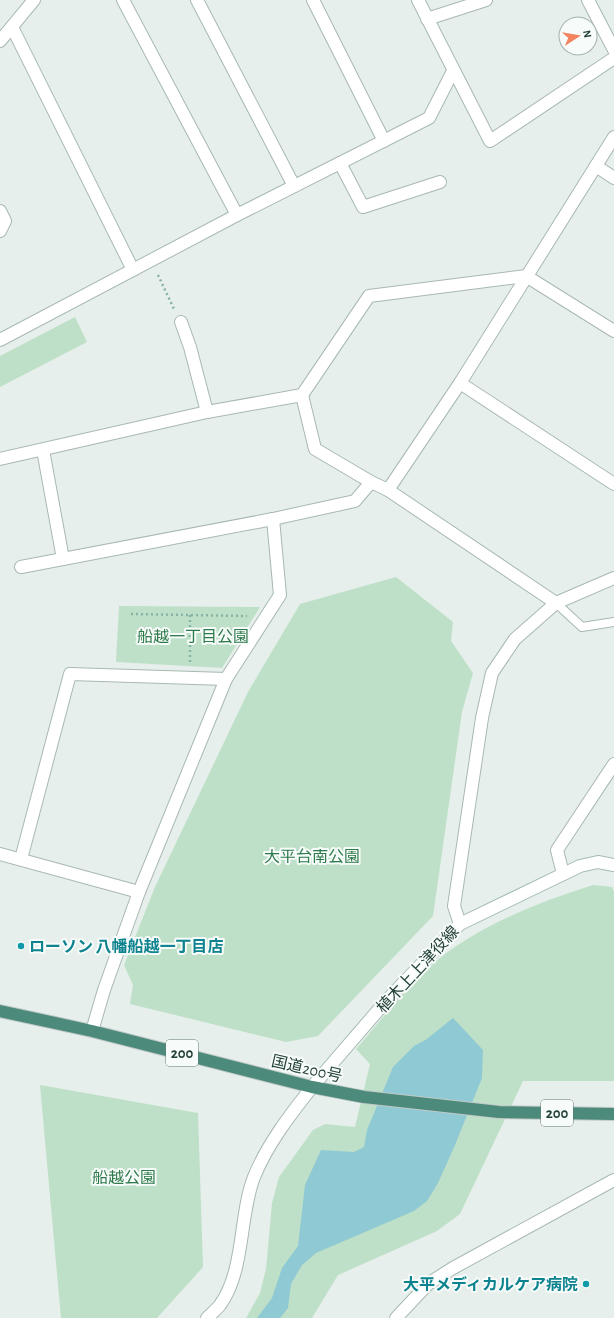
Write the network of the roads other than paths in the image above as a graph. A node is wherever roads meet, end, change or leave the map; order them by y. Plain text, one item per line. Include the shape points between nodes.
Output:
1 (34, 0) edge
2 (123, 0) edge
3 (197, 0) edge
4 (313, 0) edge
5 (418, 0) edge
6 (486, 0) edge
7 (588, 0) edge
8 (427, 19) junction
9 (12, 27) junction
10 (0, 41) edge
11 (614, 50) edge
12 (614, 58) edge
13 (453, 71) junction
14 (614, 137) edge
15 (384, 141) junction
16 (340, 163) junction
17 (596, 166) junction
18 (614, 178) edge
19 (440, 182) dead end
20 (294, 186) junction
21 (0, 211) edge
22 (237, 215) junction
23 (0, 231) edge
24 (133, 270) junction
25 (526, 276) junction
26 (181, 322) road end
27 (614, 331) edge
28 (0, 340) edge
29 (460, 383) junction
30 (302, 395) junction
31 (207, 412) junction
32 (44, 450) junction
33 (0, 459) edge
34 (370, 482) junction
35 (614, 484) edge
36 (388, 490) junction
37 (273, 519) junction
38 (63, 559) junction
39 (21, 567) dead end
40 (614, 578) edge
41 (556, 603) junction
42 (614, 622) edge
43 (226, 679) junction
44 (614, 764) edge
45 (0, 854) edge
46 (21, 859) junction
47 (614, 865) edge
48 (563, 874) junction
49 (139, 892) junction
50 (460, 924) junction
51 (0, 1011) edge
52 (92, 1031) junction
53 (312, 1087) junction
54 (614, 1114) edge
55 (614, 1180) edge
56 (207, 1318) edge
57 (396, 1318) edge

1 - 9 street
2 - 22 street
3 - 20 street
4 - 15 street
5 - 8 street
6 - 8 street
7 - 11 street
8 - 13 street
9 - 10 street
9 - 24 street
12 - 13 street via 490,141
13 - 15 street via 429,118
14 - 17 street
15 - 16 street
16 - 19 street via 363,207
16 - 20 street
17 - 18 street
17 - 25 street
20 - 22 street
21 - 23 street via 5,221
22 - 24 street
24 - 28 street
25 - 27 street
25 - 29 street
25 - 30 street via 369,296
26 - 31 street
29 - 35 street
29 - 36 street
30 - 31 street
30 - 34 street via 315,449
31 - 32 street
32 - 33 street
32 - 38 street
34 - 36 street
34 - 37 street via 355,501
36 - 41 street
37 - 38 street
37 - 43 street via 280,595
38 - 39 street
40 - 41 street
41 - 42 lane via 582,627
41 - 50 street via 515,639 492,673 482,718 454,906
43 - 46 street via 70,674
43 - 49 street
44 - 48 street via 556,850
45 - 46 street
46 - 49 street
47 - 48 street, 植木上上津役線 via 598,862 580,866
48 - 50 street, 植木上上津役線
49 - 52 street
50 - 53 street, 植木上上津役線 via 387,1000
51 - 52 highway, 国道200号 / 200
52 - 53 highway, 国道200号 / 200
53 - 54 highway, 国道200号 / 200 via 364,1097 499,1112
53 - 56 street, 植木上上津役線 via 276,1135 254,1177 242,1226 236,1271 220,1305
55 - 57 street via 428,1284

